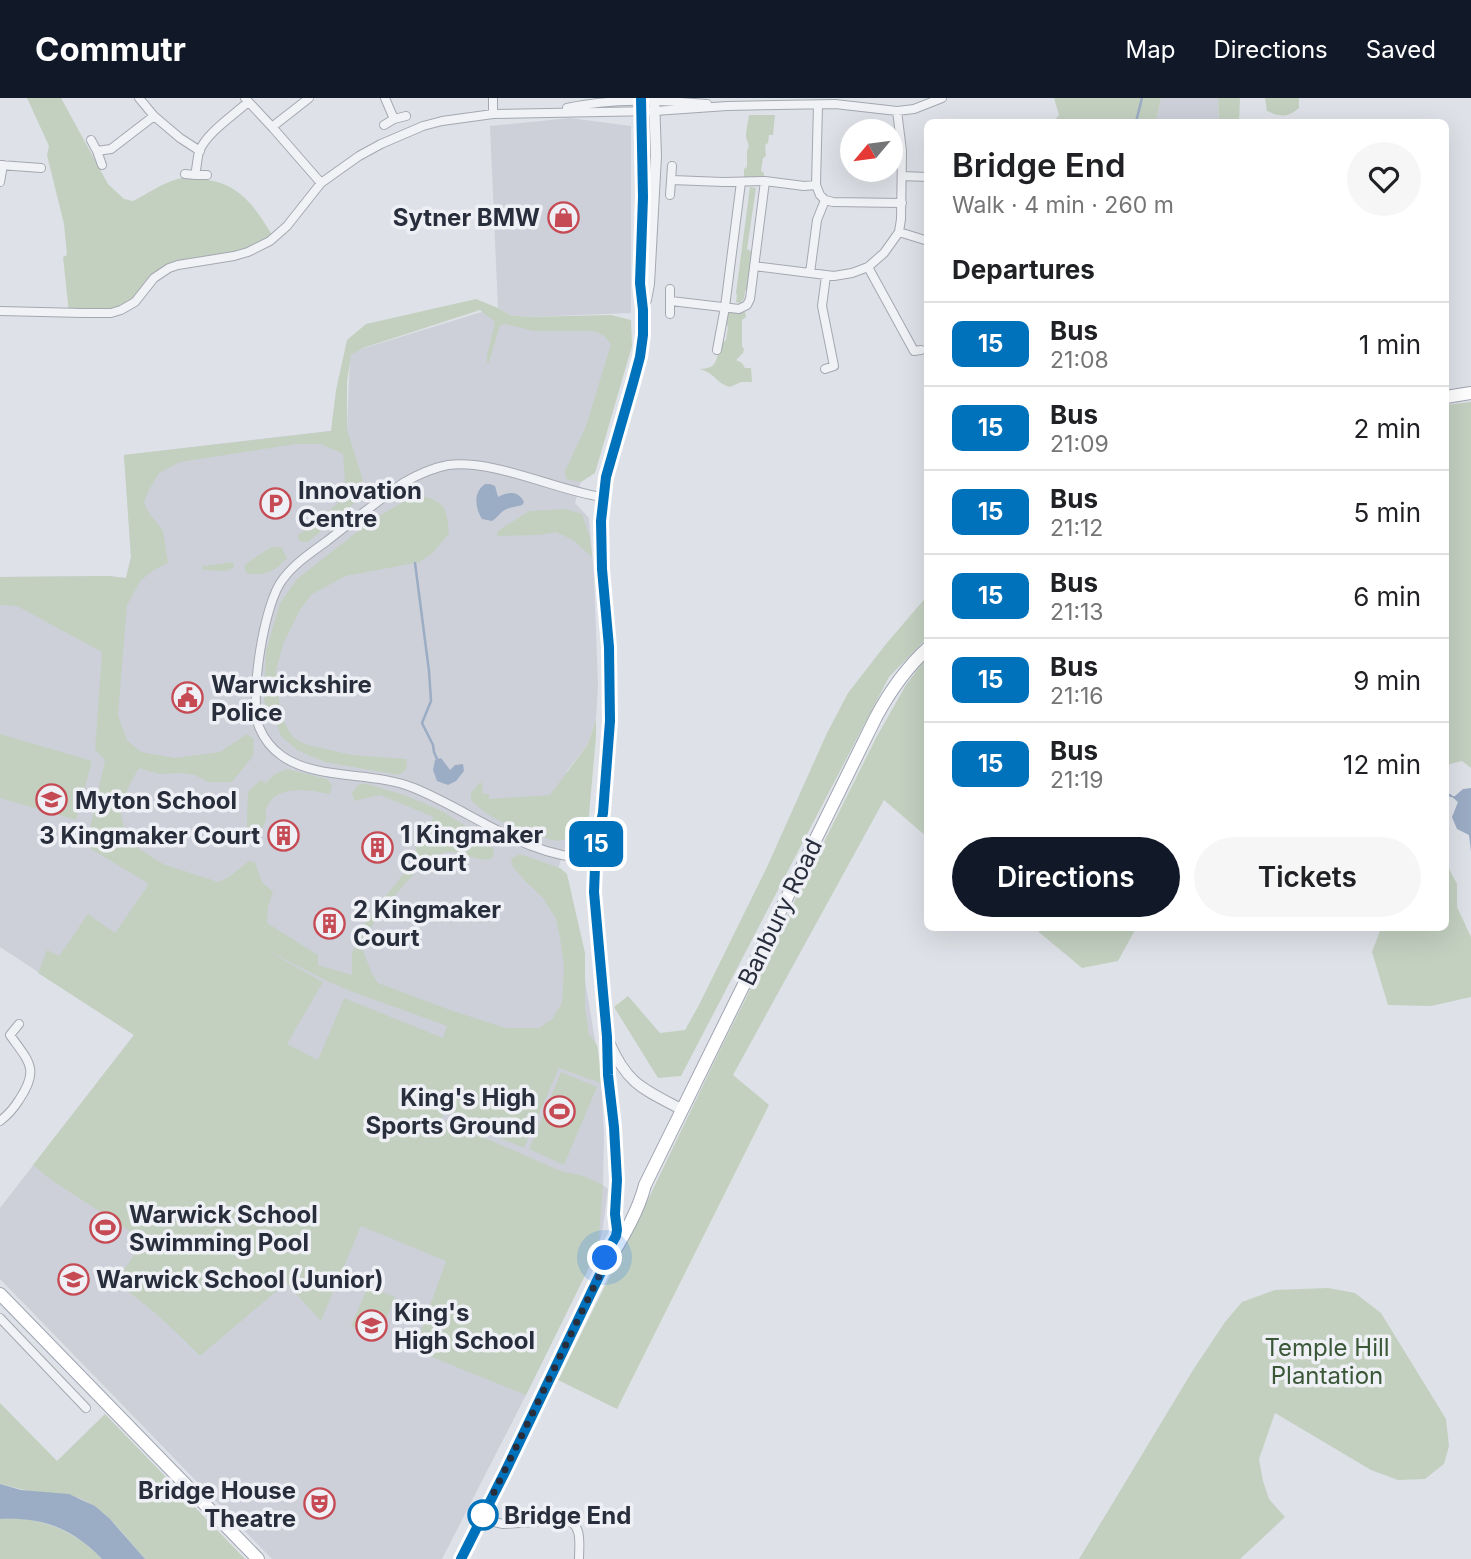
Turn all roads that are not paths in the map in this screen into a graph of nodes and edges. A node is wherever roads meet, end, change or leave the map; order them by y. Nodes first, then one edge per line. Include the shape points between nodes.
1 (139, 98) edge
2 (309, 98) edge
3 (385, 98) edge
4 (493, 98) edge
5 (942, 98) edge
6 (246, 100) edge
7 (641, 103) edge
8 (655, 103) edge
9 (818, 105) junction
10 (897, 111) junction
11 (493, 114) junction
12 (154, 116) junction
13 (406, 116) dead end
14 (394, 119) junction
15 (898, 119) edge
16 (384, 125) dead end
17 (272, 127) junction
18 (90, 140) dead end
19 (97, 151) junction
20 (200, 151) junction
21 (1, 165) edge
22 (102, 165) dead end
23 (672, 166) dead end
24 (41, 168) dead end
25 (185, 174) dead end
26 (195, 175) junction
27 (207, 175) dead end
28 (903, 176) edge
29 (924, 177) edge
30 (672, 180) junction
31 (765, 181) junction
32 (0, 182) edge
33 (741, 182) junction
34 (902, 182) edge
35 (321, 183) junction
36 (816, 185) junction
37 (670, 195) dead end
38 (825, 200) junction
39 (902, 203) junction
40 (899, 232) junction
41 (924, 240) edge
42 (754, 266) junction
43 (868, 267) junction
44 (810, 273) junction
45 (826, 276) junction
46 (670, 289) dead end
47 (670, 301) junction
48 (725, 307) junction
49 (0, 310) edge
50 (643, 310) junction
51 (670, 314) dead end
52 (717, 350) dead end
53 (913, 352) dead end
54 (834, 366) dead end
55 (1471, 393) edge
56 (1449, 397) edge
57 (602, 497) junction
58 (924, 652) edge
59 (595, 859) junction
60 (19, 1024) dead end
61 (607, 1037) junction
62 (630, 1078) junction
63 (611, 1097) junction
64 (681, 1109) junction
65 (0, 1121) edge
66 (645, 1185) junction
67 (616, 1236) junction
68 (604, 1266) junction
69 (0, 1294) edge
70 (0, 1318) edge
71 (87, 1382) junction
72 (73, 1394) junction
73 (88, 1409) dead end
74 (481, 1519) junction
75 (258, 1559) edge
76 (461, 1559) edge
77 (579, 1559) edge

1 - 12 street
2 - 17 street
3 - 14 street
4 - 11 street
5 - 10 street
6 - 17 street
6 - 20 street
7 - 8 street
7 - 11 street
7 - 50 street
8 - 9 street
8 - 50 street via 649,284
9 - 10 street
9 - 36 street
10 - 15 street
11 - 35 street via 442,121 406,133 370,150
12 - 19 street via 111,149
12 - 20 street
13 - 14 street
14 - 16 street
17 - 35 street
18 - 19 street
19 - 22 street
20 - 26 street
21 - 24 street
21 - 32 street
23 - 30 street
25 - 26 street
26 - 27 street
28 - 29 street
30 - 33 street
30 - 37 street
31 - 33 street
31 - 36 street
31 - 42 street
33 - 48 street
34 - 39 street
35 - 49 street via 270,241 234,256 169,268 121,310
36 - 38 street
38 - 39 street
38 - 44 street via 817,220
39 - 40 street
40 - 41 street
40 - 43 street
42 - 44 street
42 - 48 street via 747,305
43 - 45 street
43 - 53 street
44 - 45 street
45 - 54 street via 822,306
46 - 47 street
47 - 48 street
47 - 51 street
48 - 52 street
50 - 57 street via 640,357
55 - 56 main road
57 - 59 street via 609,783
57 - 59 street via 478,466 449,465 416,476 302,560 280,582 267,615 255,705 267,742 297,764 398,782 511,838 557,855
58 - 64 main road, Banbury Road via 882,706
59 - 61 street
60 - 65 street via 10,1035 32,1072 12,1110
61 - 62 street
61 - 63 street
62 - 63 street
62 - 64 street
63 - 67 street
64 - 66 main road, Banbury Road
66 - 67 main road, Banbury Road via 633,1199
66 - 68 main road, Banbury Road
67 - 68 main road, Banbury Road
68 - 74 main road, Banbury Road
69 - 71 main road
70 - 72 street
71 - 72 street
71 - 75 main road
72 - 73 street
74 - 76 main road, Banbury Road
74 - 77 street via 503,1524 572,1521 578,1531

